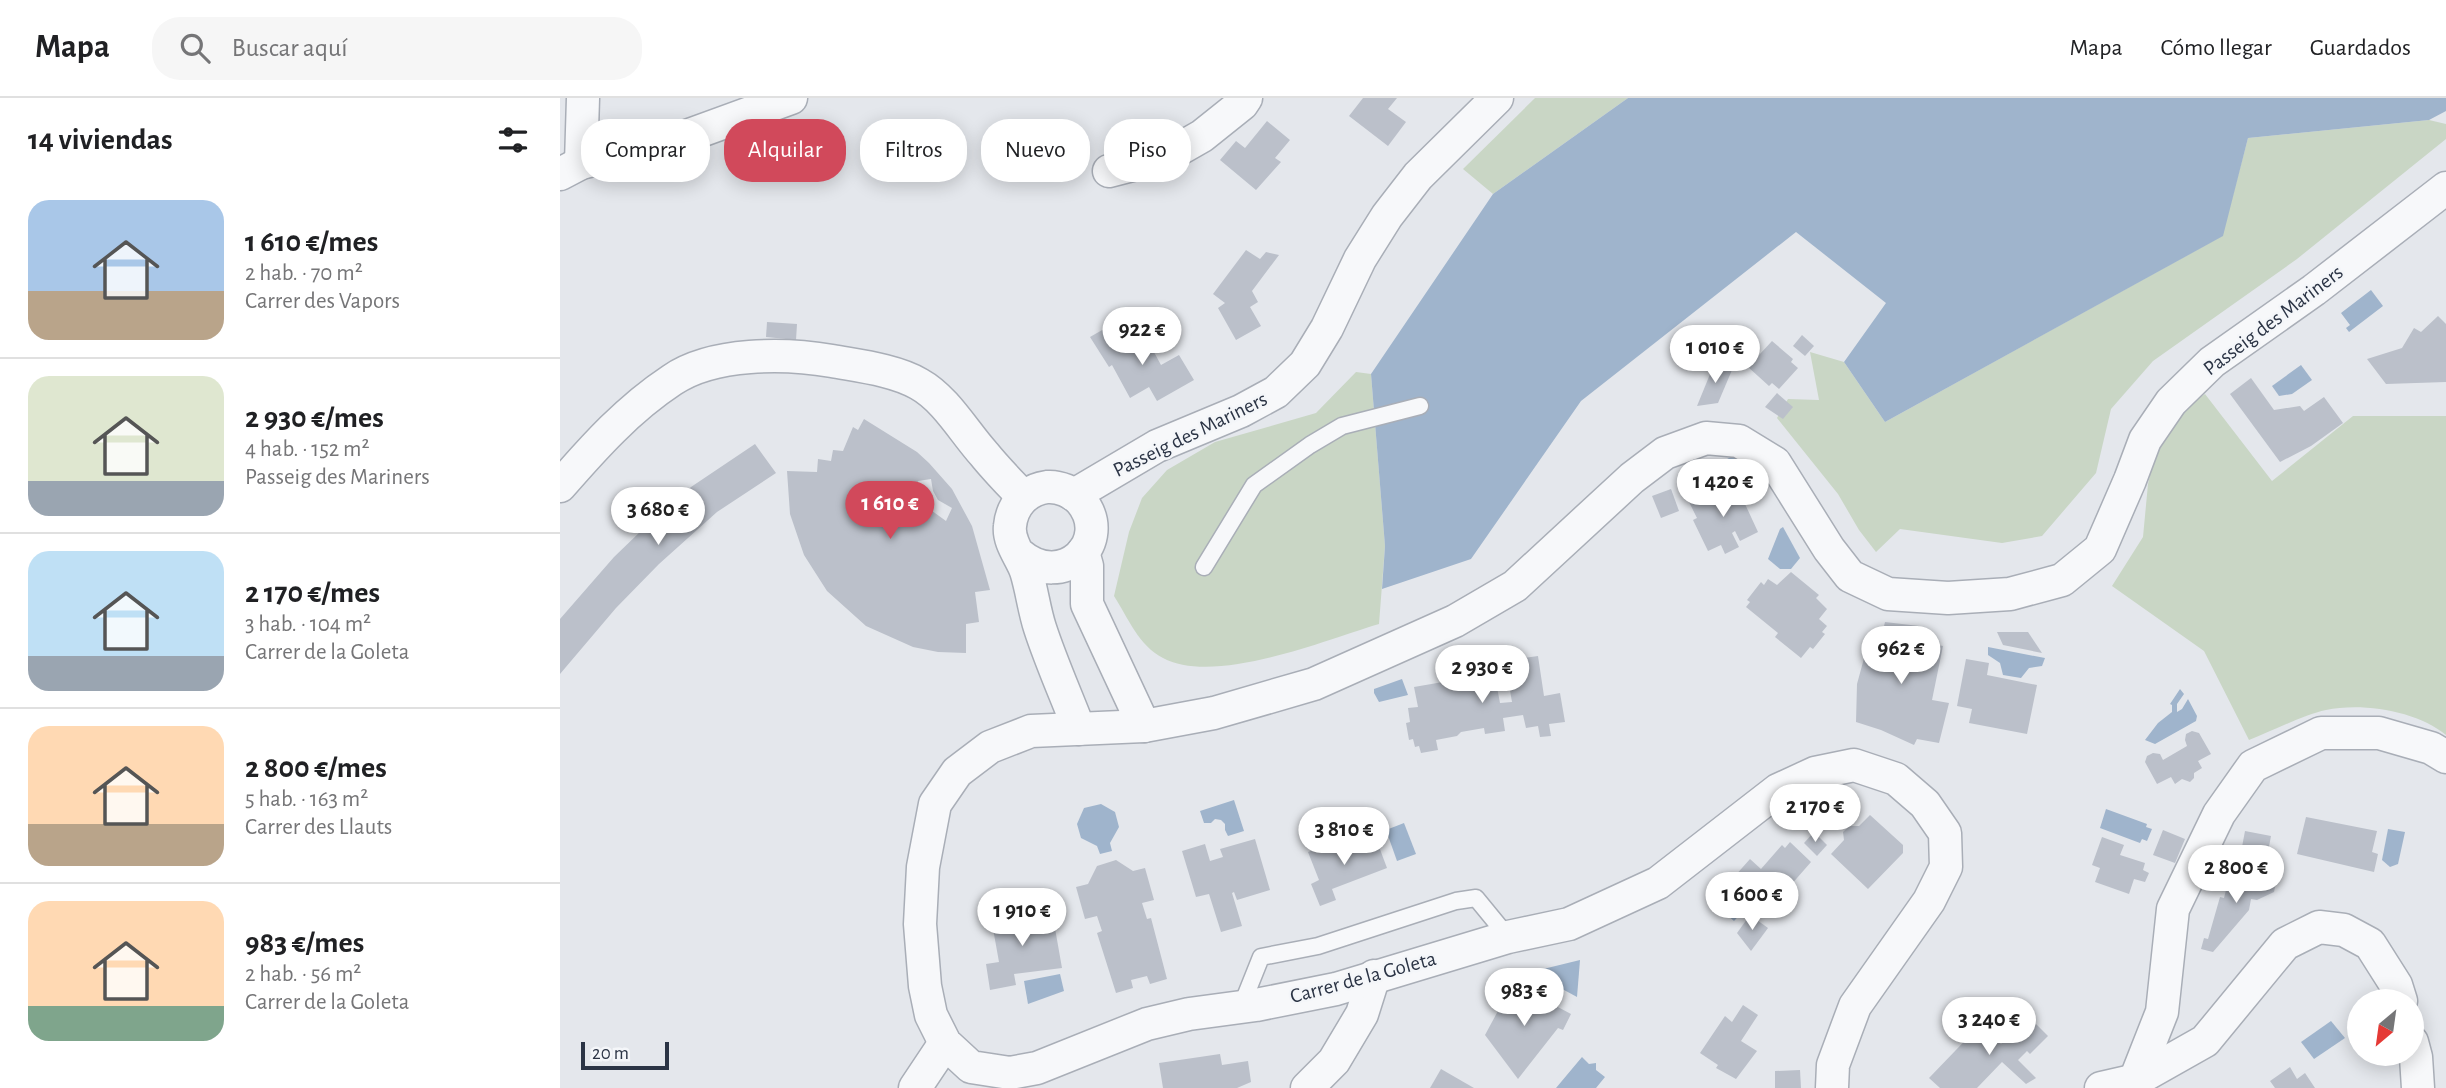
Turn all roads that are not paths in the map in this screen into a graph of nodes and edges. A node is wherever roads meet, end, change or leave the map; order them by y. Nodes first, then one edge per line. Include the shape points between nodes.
1 (583, 98) edge
2 (594, 98) edge
3 (791, 98) edge
4 (1246, 98) edge
5 (1497, 98) edge
6 (1191, 142) edge
7 (574, 157) edge
8 (2446, 188) edge
9 (1420, 406) dead end
10 (560, 485) edge
11 (1074, 495) junction
12 (1023, 497) junction
13 (1083, 552) junction
14 (1019, 554) junction
15 (1204, 567) dead end
16 (1143, 726) junction
17 (1079, 729) junction
18 (2446, 757) edge
19 (1508, 937) junction
20 (1374, 976) junction
21 (2397, 989) edge
22 (1241, 1007) junction
23 (945, 1042) junction
24 (2417, 1066) edge
25 (2134, 1084) edge
26 (915, 1088) edge
27 (1307, 1088) edge
28 (1832, 1088) edge
29 (2101, 1088) edge
30 (2418, 1088) edge

1 - 7 street
2 - 7 street
3 - 7 street via 673,141
4 - 6 street
5 - 11 street, Passeig des Mariners via 1418,176 1387,216 1305,364 1276,392 1157,446
8 - 16 street, Passeig des Mariners via 2212,362 2171,402 2144,440 2100,549 2062,580 2010,594 1948,598 1888,594 1850,576 1775,463 1739,441 1706,438 1665,453 1515,586 1455,621 1314,684 1214,713
9 - 15 lane via 1342,426 1254,485
10 - 12 street via 607,432 673,379 715,362 757,356 862,366 920,384
11 - 12 street via 1050,487
11 - 13 street via 1088,511 1091,523
12 - 14 street via 1013,510 1009,529
13 - 14 street via 1055,568 1030,564
13 - 16 street via 1087,604
14 - 17 street via 1040,628
16 - 17 street, Passeig des Mariners
17 - 23 street, Passeig des Mariners via 1031,731 990,747 957,772 935,804 923,867 920,924 931,1015
18 - 25 street via 2379,733 2321,733 2253,766 2219,814 2173,909 2162,1012
19 - 20 street, Carrer de la Goleta
19 - 22 lane via 1476,898 1456,901 1318,946 1261,957
19 - 28 street, Carrer de la Goleta via 1569,924 1658,883 1778,790 1815,773 1853,765 1896,779 1924,804 1945,833 1946,867 1929,901 1855,1006 1833,1065
20 - 22 street, Carrer de la Goleta via 1336,989
20 - 27 street via 1362,1014 1334,1061
21 - 25 street via 2370,944 2344,930 2319,927 2285,944 2205,1041
22 - 23 street, Carrer de la Goleta via 1147,1024 1037,1068 1010,1073 971,1067
23 - 26 street
24 - 30 street
25 - 29 street

